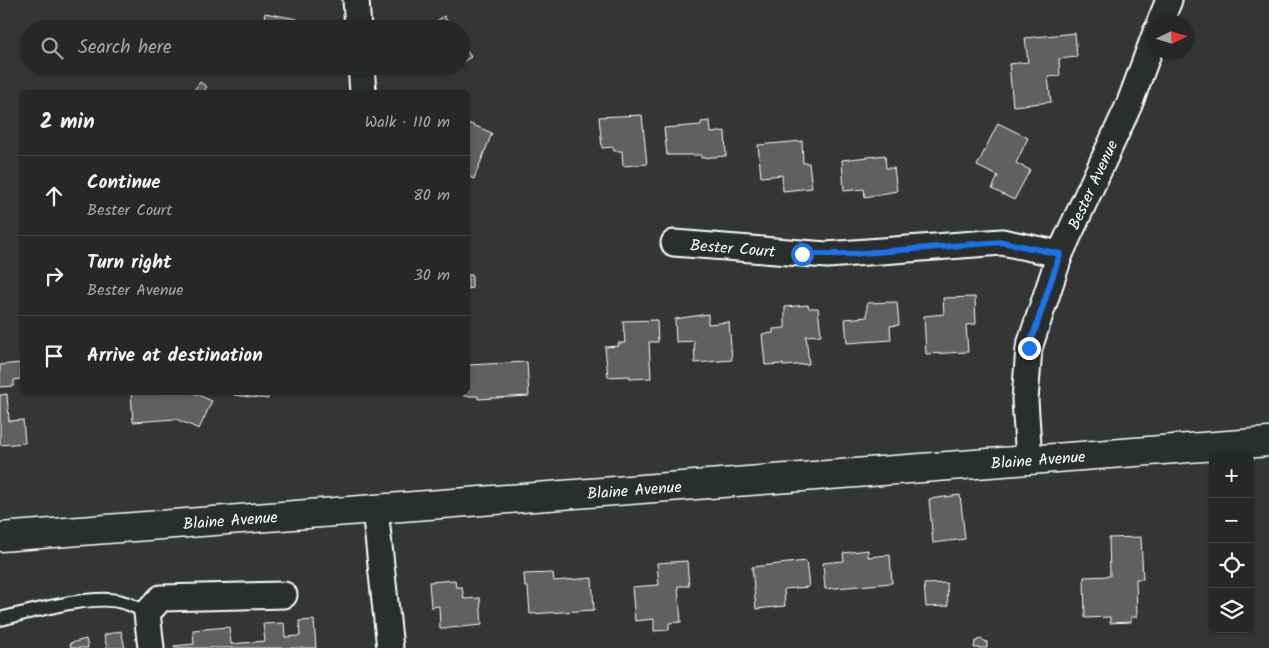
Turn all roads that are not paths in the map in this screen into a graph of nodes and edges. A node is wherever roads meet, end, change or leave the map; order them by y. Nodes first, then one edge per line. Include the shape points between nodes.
1 (356, 0) edge
2 (1169, 0) edge
3 (1163, 15) edge
4 (357, 20) edge
5 (1149, 51) edge
6 (362, 75) edge
7 (363, 90) edge
8 (674, 243) dead end
9 (1060, 254) junction
10 (1269, 442) edge
11 (1029, 460) junction
12 (375, 509) junction
13 (0, 537) edge
14 (284, 595) dead end
15 (147, 613) junction
16 (0, 619) edge
17 (151, 648) edge
18 (390, 648) edge

1 - 4 street
2 - 3 street
5 - 9 street, Bester Avenue via 1129,105
6 - 7 street
8 - 9 street, Bester Court via 827,255 1002,242
9 - 11 street, Bester Avenue via 1029,348 1025,400
10 - 11 street, Blaine Avenue
11 - 12 street, Blaine Avenue
12 - 13 street, Blaine Avenue
12 - 18 street
14 - 15 street via 161,598
15 - 16 lane via 122,601 104,599
15 - 17 street

